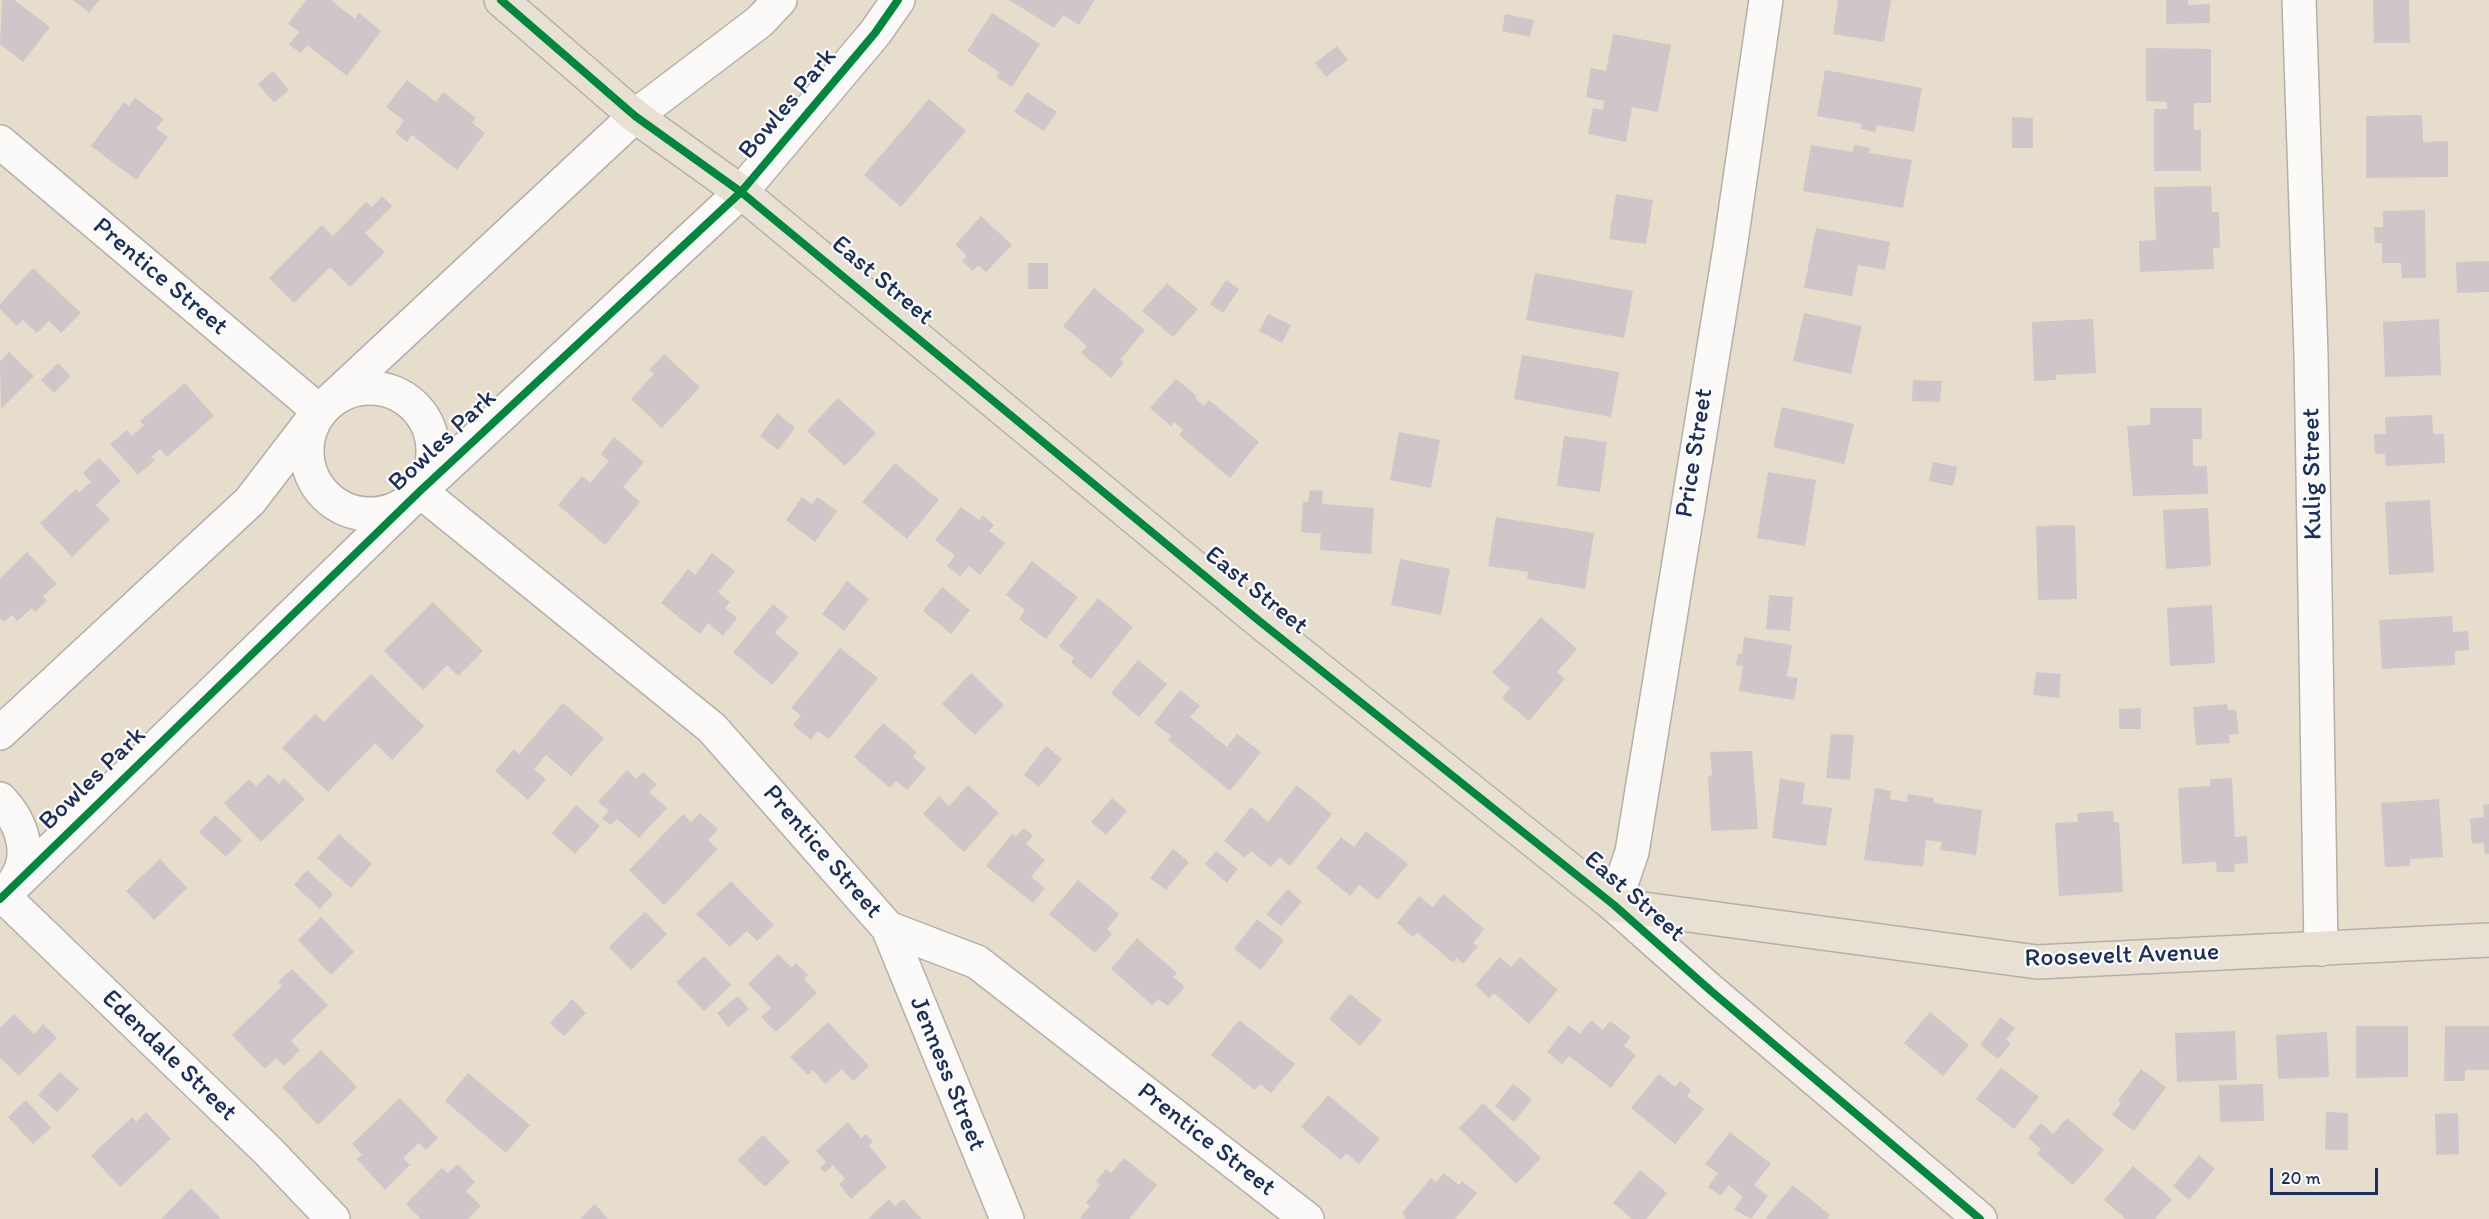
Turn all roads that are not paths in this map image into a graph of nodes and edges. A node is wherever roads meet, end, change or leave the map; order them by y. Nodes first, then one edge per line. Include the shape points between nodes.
1 (501, 0) edge
2 (780, 0) edge
3 (898, 0) edge
4 (1766, 0) edge
5 (2299, 0) edge
6 (635, 116) junction
7 (0, 142) edge
8 (741, 192) junction
9 (319, 411) junction
10 (420, 491) junction
11 (0, 733) edge
12 (0, 799) edge
13 (1, 898) edge
14 (1614, 905) junction
15 (888, 928) junction
16 (2489, 940) edge
17 (2321, 949) junction
18 (333, 1219) edge
19 (1007, 1219) edge
20 (1307, 1219) edge
21 (1980, 1219) edge

1 - 6 main road, East Street
2 - 6 street via 759,22
3 - 8 street, Bowles Park via 875,33
4 - 14 street, Price Street via 1632,852
5 - 17 street, Kulig Street via 2311,354
6 - 8 main road, East Street
6 - 9 street
7 - 9 street, Prentice Street
8 - 10 street, Bowles Park
8 - 14 main road, East Street via 1258,620
9 - 10 street via 306,442 310,475 330,501 360,514 393,511
9 - 10 street via 338,395 362,387 387,389 409,401 426,420 433,443 432,469
9 - 11 street via 250,501
10 - 13 street, Bowles Park
10 - 15 street, Prentice Street via 712,728
12 - 13 street via 14,814 23,834 24,857 17,879
13 - 18 street, Edendale Street via 268,1151
14 - 17 main road, Roosevelt Avenue via 2037,962
14 - 21 main road, East Street
15 - 19 street, Jenness Street
15 - 20 street, Prentice Street via 976,962
16 - 17 main road, Roosevelt Avenue

